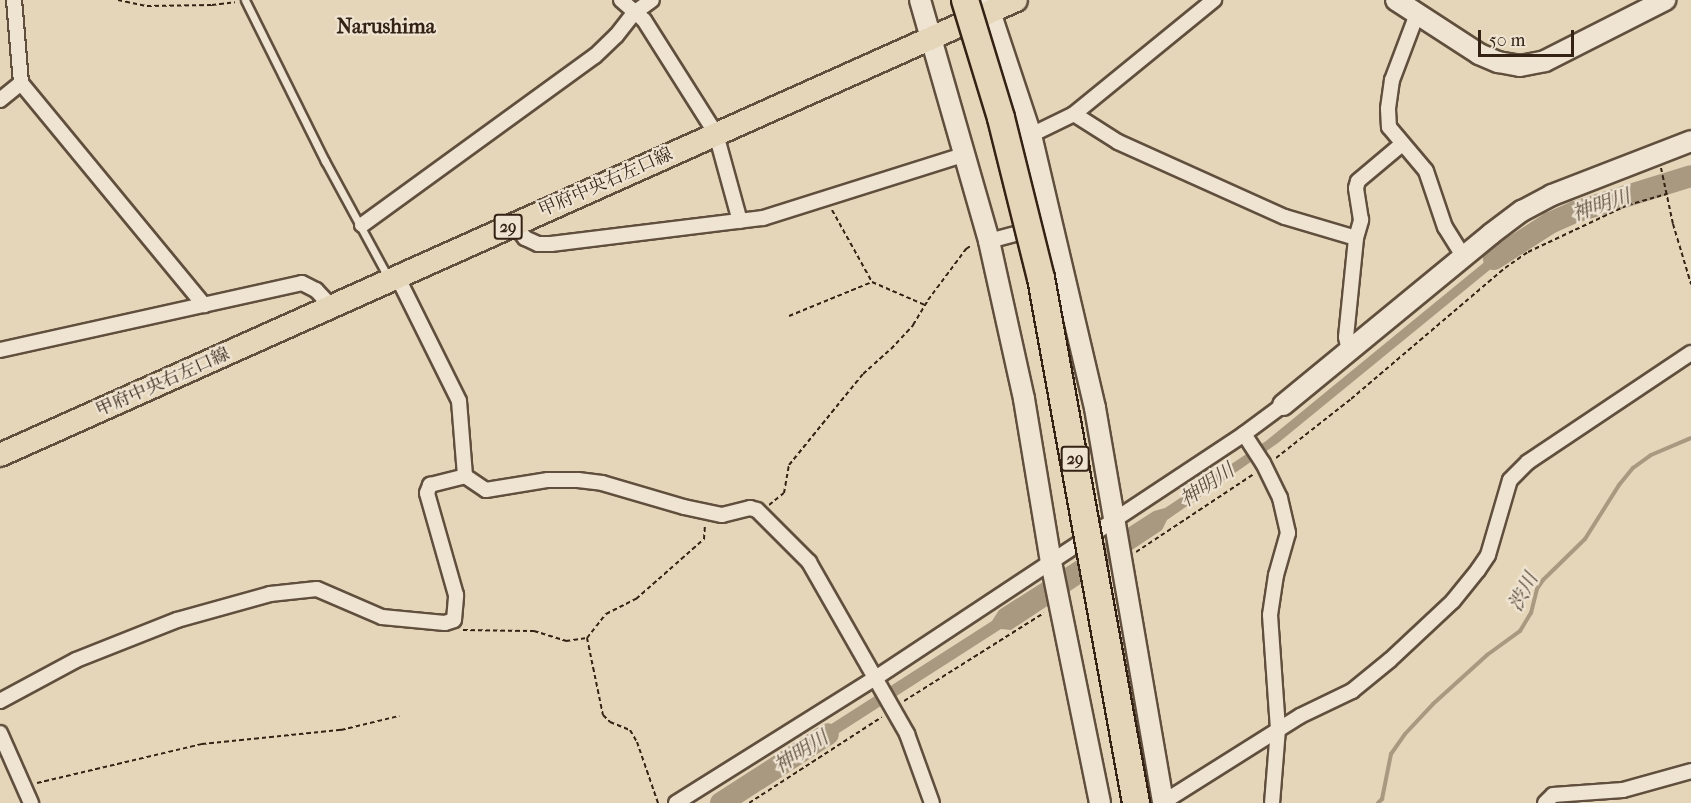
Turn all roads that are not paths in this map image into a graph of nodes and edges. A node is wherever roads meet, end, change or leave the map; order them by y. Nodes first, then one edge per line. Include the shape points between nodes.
1 (14, 0) edge
2 (244, 0) edge
3 (621, 0) edge
4 (652, 0) edge
5 (920, 0) edge
6 (951, 0) edge
7 (965, 0) edge
8 (1016, 0) edge
9 (1214, 0) edge
10 (1396, 0) edge
11 (1665, 0) edge
12 (988, 6) edge
13 (634, 13) junction
14 (1417, 14) junction
15 (931, 40) junction
16 (21, 83) junction
17 (0, 100) edge
18 (1074, 114) junction
19 (1001, 118) junction
20 (716, 134) junction
21 (1031, 135) junction
22 (1691, 141) edge
23 (1402, 144) junction
24 (966, 154) junction
25 (740, 221) junction
26 (514, 224) junction
27 (1053, 224) junction
28 (362, 225) junction
29 (1356, 238) junction
30 (989, 241) junction
31 (1464, 257) junction
32 (395, 279) junction
33 (204, 305) junction
34 (332, 307) junction
35 (0, 350) edge
36 (1348, 351) junction
37 (1691, 353) edge
38 (1283, 405) joint
39 (1246, 438) junction
40 (0, 455) edge
41 (465, 476) junction
42 (1116, 524) junction
43 (1052, 568) junction
44 (876, 681) junction
45 (0, 701) edge
46 (1278, 729) junction
47 (0, 733) edge
48 (1691, 771) edge
49 (31, 803) edge
50 (675, 803) edge
51 (932, 803) edge
52 (1100, 803) edge
53 (1136, 803) edge
54 (1163, 803) edge
55 (1272, 803) edge
56 (1545, 803) edge

1 - 16 street
2 - 28 lane via 325,161
3 - 13 street
4 - 13 street
5 - 15 street
6 - 19 highway, 29, bridge
7 - 19 highway, 29, bridge
8 - 12 main road, 甲府中央右左口線 / 29
9 - 18 street
10 - 14 street
11 - 14 street via 1545,61 1520,66 1479,54
12 - 15 main road, 甲府中央右左口線 / 29
12 - 21 street
13 - 20 street via 644,20
13 - 28 street via 595,56
14 - 23 street via 1392,80 1388,109 1389,127
15 - 20 main road, 甲府中央右左口線 / 29
15 - 24 street
16 - 17 street
16 - 33 street
18 - 21 street
18 - 29 street via 1118,142 1285,217
19 - 53 highway, 29, bridge via 1057,357
20 - 25 street
20 - 26 main road, 甲府中央右左口線 / 29
21 - 27 street
22 - 31 street via 1552,195 1522,211
23 - 29 street via 1358,181 1361,220
23 - 31 street via 1426,171 1445,227
24 - 25 street via 763,218
24 - 30 street
25 - 26 street via 551,244 525,238
26 - 32 main road, 甲府中央右左口線 / 29
27 - 30 street
27 - 42 street via 1095,408
28 - 32 lane
29 - 36 street
30 - 43 street via 1024,399
31 - 36 street
32 - 34 main road, 甲府中央右左口線 / 29
32 - 41 street via 459,400
33 - 34 street via 302,284 316,290
33 - 35 street
34 - 40 main road, 甲府中央右左口線 / 29
36 - 38 street
37 - 46 street via 1528,462 1510,480 1488,555 1453,601 1352,691
38 - 39 street
39 - 42 street
39 - 46 street via 1280,498 1288,533 1270,615
41 - 44 street via 486,490 548,480 602,483 722,515 750,508 760,513 809,562
41 - 45 street via 430,485 427,493 456,595 454,620 445,623 382,617 317,589 270,594 203,611 76,660
42 - 43 street
42 - 54 street
43 - 44 street
43 - 52 street
44 - 50 street
44 - 51 street via 907,734
46 - 54 street
46 - 55 street
47 - 49 street
48 - 56 street via 1623,790 1553,795

